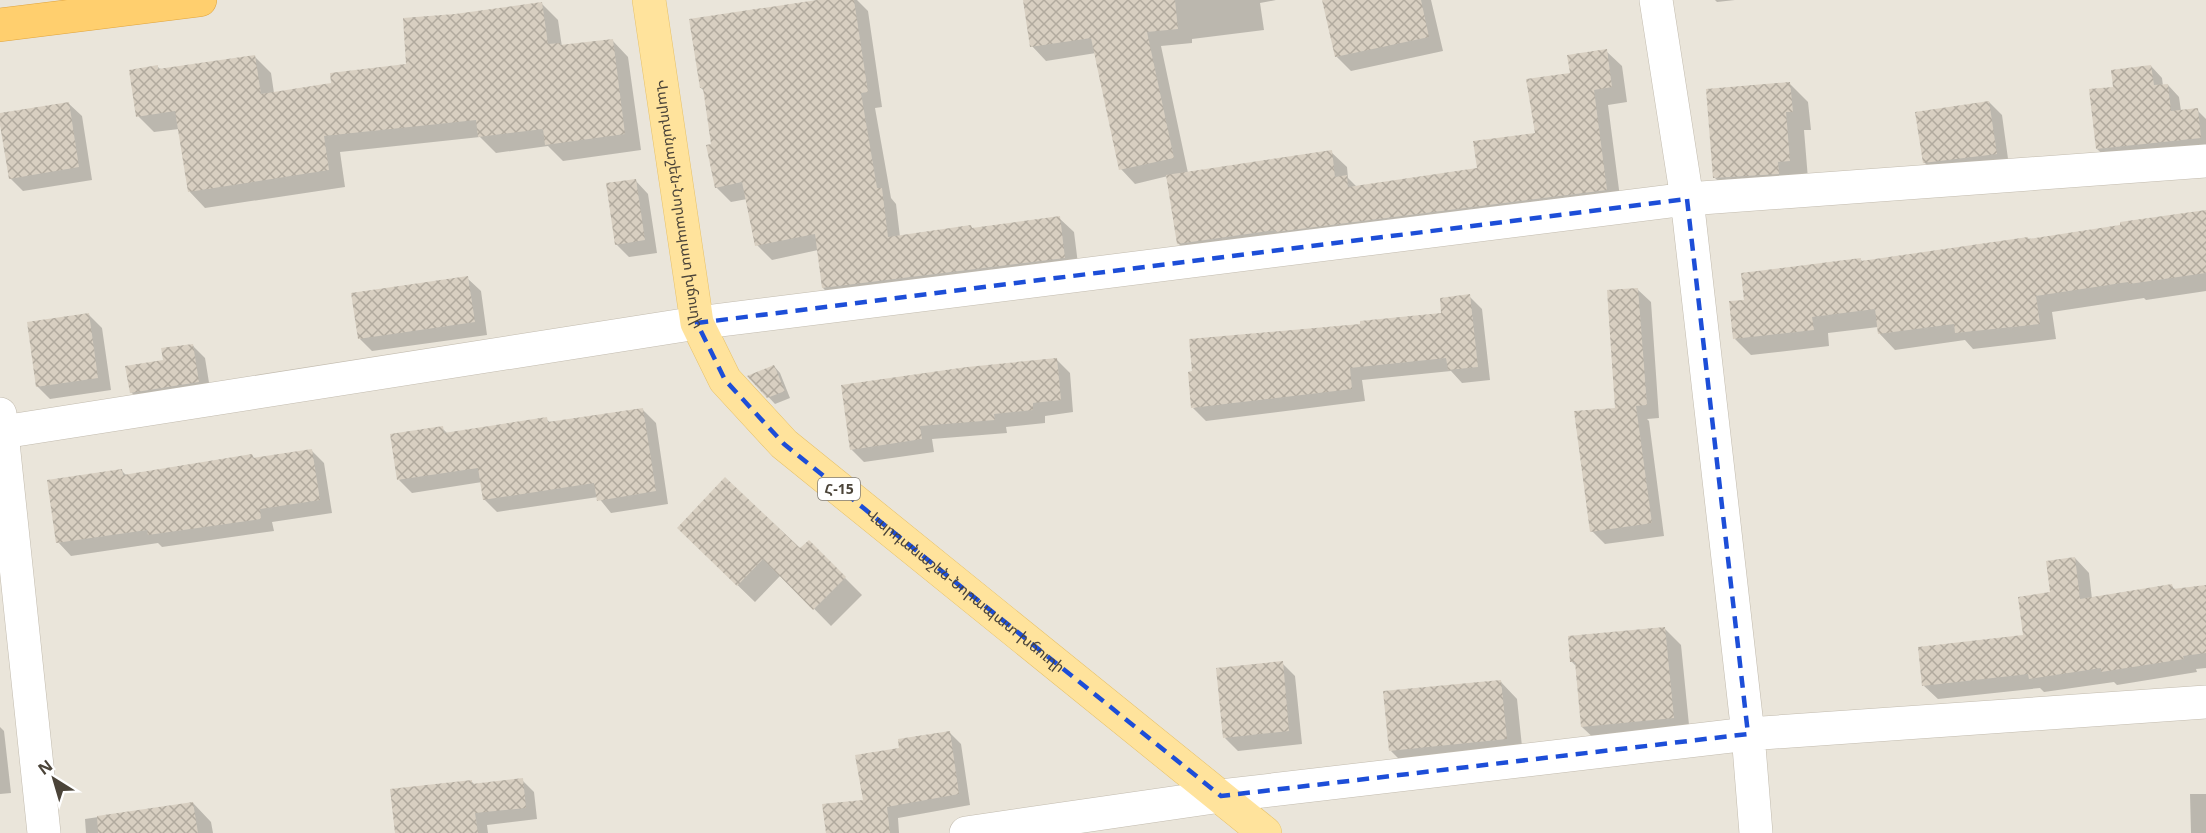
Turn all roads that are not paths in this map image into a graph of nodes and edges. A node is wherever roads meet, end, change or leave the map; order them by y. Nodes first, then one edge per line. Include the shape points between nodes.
1 (200, 0) edge
2 (649, 0) edge
3 (1656, 0) edge
4 (0, 25) edge
5 (2206, 161) edge
6 (1687, 199) junction
7 (697, 323) junction
8 (1, 423) edge
9 (2206, 702) edge
10 (1748, 734) junction
11 (1221, 796) junction
12 (44, 833) edge
13 (966, 833) edge
14 (1265, 833) edge
15 (1756, 833) edge

1 - 4 highway
2 - 7 main road, Վարդանաշեն-Նորապատ խճուղի / Հ-15
3 - 6 street
5 - 6 street
6 - 7 street
6 - 10 street
7 - 8 street
7 - 11 main road, Վարդանաշեն-Նորապատ խճուղի / Հ-15 via 725,380 784,444
8 - 12 street
9 - 10 street
10 - 11 street
10 - 15 street
11 - 13 street
11 - 14 main road, Վարդանաշեն-Նորապատ խճուղի / Հ-15

